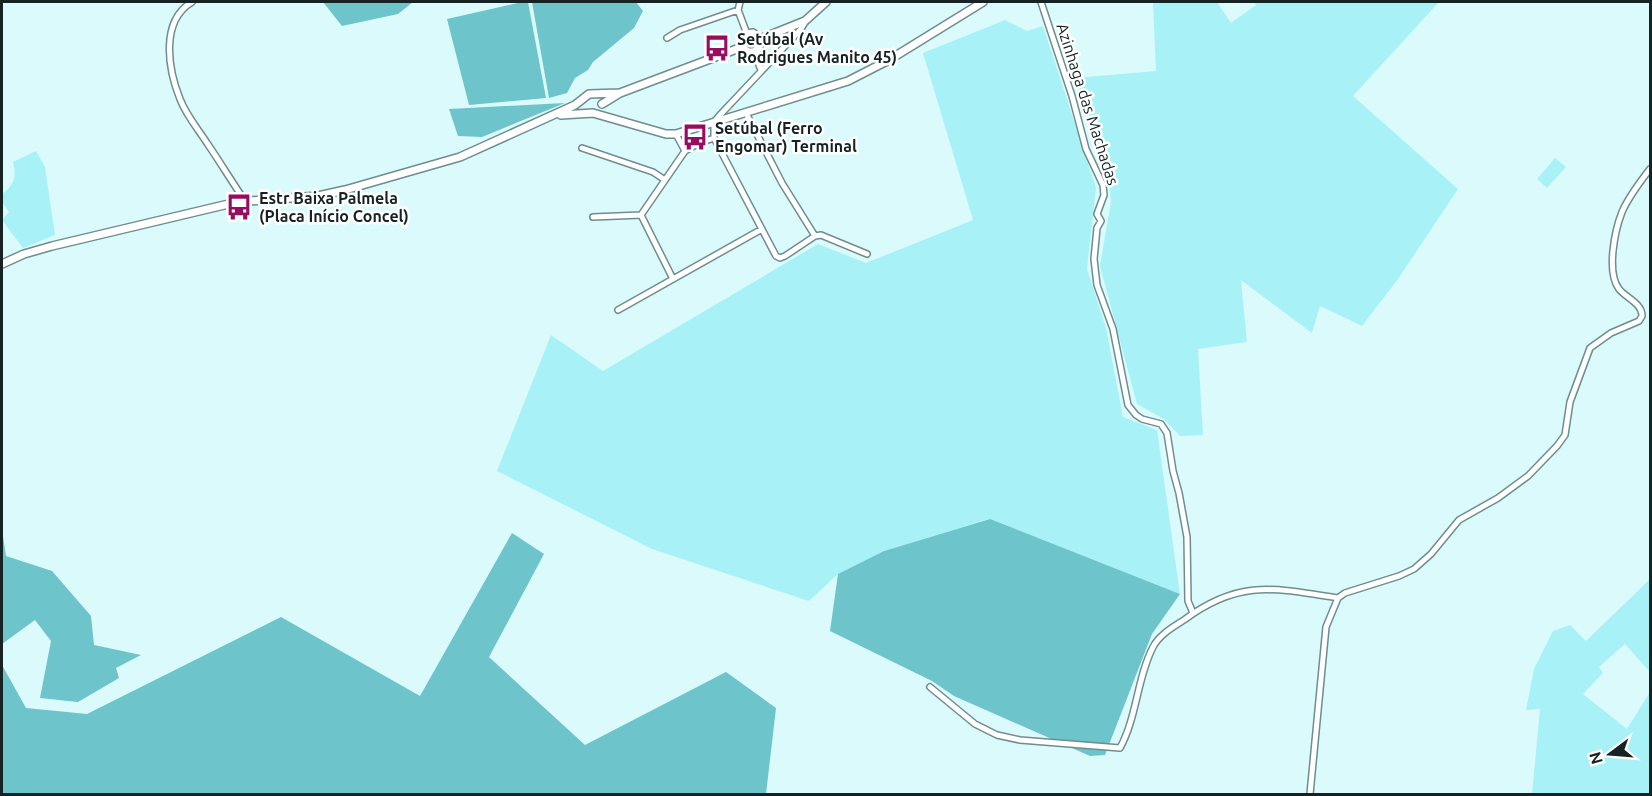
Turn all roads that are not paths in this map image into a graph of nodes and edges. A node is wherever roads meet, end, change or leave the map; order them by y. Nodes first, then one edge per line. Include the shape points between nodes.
1 (192, 2) edge
2 (739, 2) edge
3 (825, 2) edge
4 (983, 2) edge
5 (1041, 2) edge
6 (738, 10) junction
7 (805, 21) junction
8 (747, 34) junction
9 (668, 38) dead end
10 (760, 39) junction
11 (742, 47) junction
12 (754, 52) junction
13 (761, 70) junction
14 (620, 93) junction
15 (595, 94) junction
16 (585, 97) junction
17 (602, 105) junction
18 (591, 113) junction
19 (746, 113) junction
20 (552, 116) junction
21 (616, 120) junction
22 (714, 122) junction
23 (676, 134) junction
24 (714, 138) junction
25 (582, 148) dead end
26 (685, 151) junction
27 (1650, 169) edge
28 (665, 180) junction
29 (245, 201) junction
30 (641, 215) junction
31 (593, 217) dead end
32 (762, 229) junction
33 (815, 236) junction
34 (867, 254) dead end
35 (2, 264) edge
36 (673, 279) junction
37 (618, 310) dead end
38 (1338, 598) junction
39 (1193, 613) junction
40 (930, 687) dead end
41 (1310, 795) edge

1 - 29 street via 178,14 171,30 175,83 190,117
2 - 6 street
3 - 7 street
4 - 19 street via 866,73
5 - 39 street, Azinhaga das Machadas via 1086,148 1103,185 1094,259 1126,399 1136,415 1161,424 1169,439 1187,537 1188,601
6 - 8 street
6 - 9 street
7 - 10 street
7 - 13 street
8 - 10 street via 753,33
8 - 11 street via 742,38
10 - 12 street
11 - 12 street
11 - 14 street
12 - 13 street
13 - 22 street
14 - 15 street
14 - 17 street
15 - 16 street
15 - 17 street via 602,99
16 - 18 street via 583,106
16 - 20 street
17 - 18 street via 599,111
17 - 21 street
18 - 20 street
18 - 21 street
19 - 22 street
19 - 33 street
20 - 29 street via 460,157 345,190 318,196
21 - 23 street
22 - 23 street
22 - 24 street
23 - 26 street
24 - 26 street
24 - 32 street
25 - 28 street via 653,172
26 - 28 street
27 - 38 street via 1623,211 1613,260 1617,286 1640,307 1642,316 1590,348 1570,402 1563,438 1522,481 1453,525 1414,569
28 - 30 street
29 - 35 street via 52,246
30 - 31 street
30 - 36 street
32 - 33 street via 780,258
32 - 36 street
33 - 34 street
36 - 37 street
38 - 39 street via 1253,589 1220,597
38 - 41 street via 1326,627
39 - 40 street via 1161,636 1152,648 1120,748 997,735 975,724

